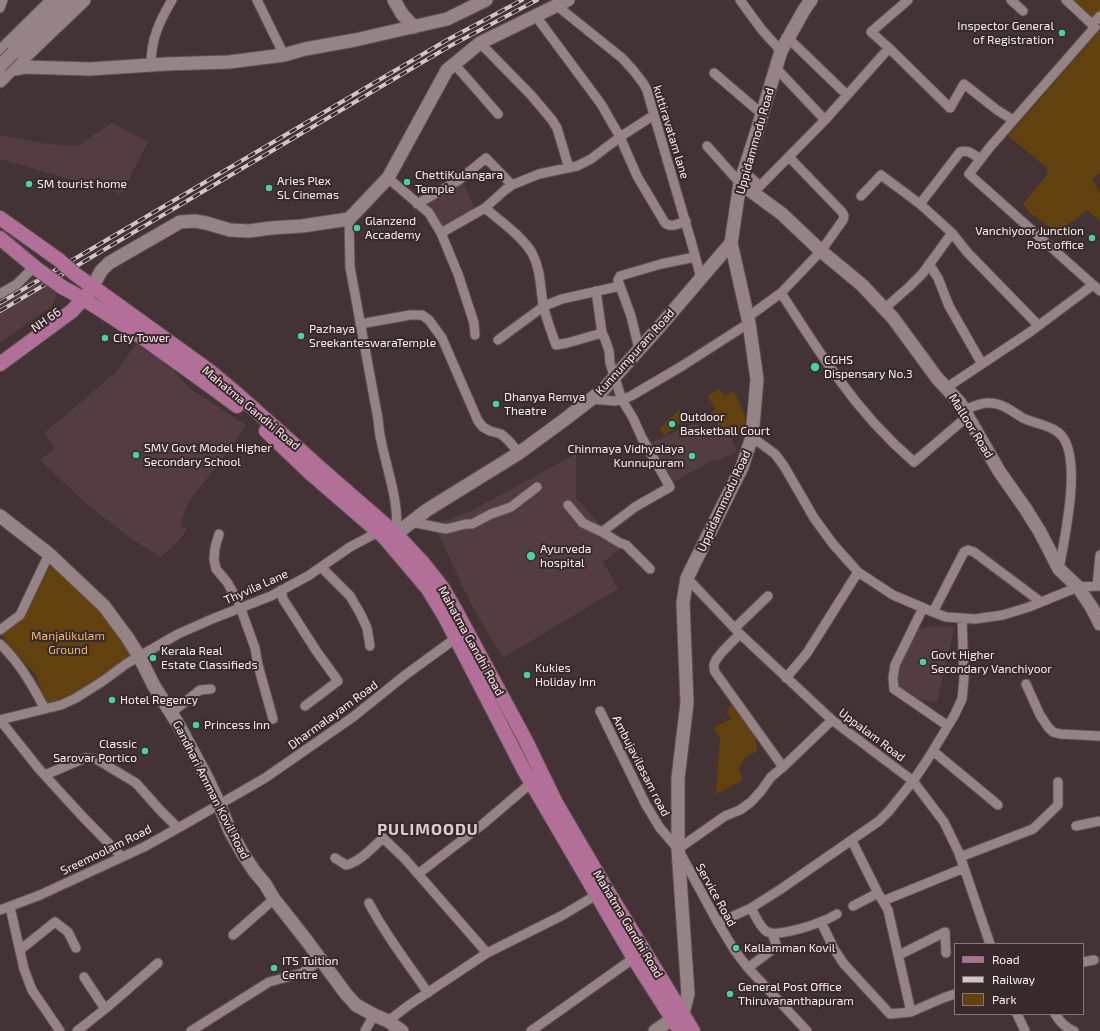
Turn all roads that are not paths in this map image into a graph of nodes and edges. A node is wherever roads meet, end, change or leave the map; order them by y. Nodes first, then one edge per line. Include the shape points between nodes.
1 (3, 0) edge
2 (53, 0) edge
3 (69, 0) edge
4 (84, 0) edge
5 (172, 0) edge
6 (257, 0) edge
7 (394, 0) edge
8 (486, 0) edge
9 (740, 0) edge
10 (812, 0) edge
11 (908, 0) edge
12 (1011, 0) edge
13 (1066, 0) edge
14 (562, 2) edge
15 (0, 8) edge
16 (1023, 10) dead end
17 (535, 16) junction
18 (1100, 16) edge
19 (1092, 25) junction
20 (414, 27) junction
21 (788, 38) junction
22 (480, 43) junction
23 (889, 48) junction
24 (781, 51) junction
25 (284, 55) junction
26 (9, 57) edge
27 (454, 64) junction
28 (151, 65) junction
29 (0, 66) edge
30 (776, 68) junction
31 (714, 73) dead end
32 (0, 81) edge
33 (847, 95) junction
34 (498, 114) dead end
35 (762, 114) junction
36 (654, 115) junction
37 (825, 120) junction
38 (1013, 120) junction
39 (620, 137) junction
40 (707, 146) dead end
41 (789, 157) junction
42 (980, 159) junction
43 (569, 168) junction
44 (388, 178) junction
45 (742, 178) junction
46 (512, 185) junction
47 (861, 196) dead end
48 (418, 204) junction
49 (920, 204) junction
50 (485, 208) junction
51 (0, 218) edge
52 (349, 219) junction
53 (686, 221) junction
54 (441, 233) junction
55 (952, 233) junction
56 (0, 238) edge
57 (730, 243) junction
58 (821, 251) junction
59 (695, 257) junction
60 (929, 264) junction
61 (36, 268) junction
62 (701, 278) junction
63 (90, 285) junction
64 (620, 286) junction
65 (1097, 288) edge
66 (596, 291) junction
67 (0, 294) edge
68 (781, 294) junction
69 (80, 297) junction
70 (544, 306) junction
71 (884, 308) junction
72 (108, 314) junction
73 (60, 320) junction
74 (748, 320) junction
75 (360, 324) junction
76 (1038, 325) junction
77 (602, 334) junction
78 (476, 335) dead end
79 (498, 340) dead end
80 (639, 349) junction
81 (0, 353) edge
82 (0, 364) edge
83 (982, 364) junction
84 (207, 377) junction
85 (615, 378) junction
86 (946, 388) junction
87 (592, 399) junction
88 (622, 400) junction
89 (966, 413) junction
90 (752, 437) junction
91 (518, 453) junction
92 (537, 487) dead end
93 (568, 505) dead end
94 (0, 516) edge
95 (412, 522) junction
96 (378, 532) junction
97 (602, 532) junction
98 (219, 534) dead end
99 (393, 539) junction
100 (49, 554) junction
101 (1100, 556) edge
102 (321, 567) junction
103 (650, 569) dead end
104 (1059, 569) junction
105 (858, 572) junction
106 (687, 578) junction
107 (1098, 586) edge
108 (1078, 587) junction
109 (281, 590) junction
110 (768, 596) dead end
111 (1041, 602) junction
112 (240, 608) junction
113 (923, 608) junction
114 (933, 612) junction
115 (962, 618) junction
116 (1100, 624) edge
117 (0, 630) edge
118 (737, 631) junction
119 (456, 638) junction
120 (0, 644) edge
121 (370, 646) dead end
122 (139, 656) junction
123 (786, 678) junction
124 (1026, 684) dead end
125 (212, 689) dead end
126 (305, 706) dead end
127 (45, 709) junction
128 (600, 711) dead end
129 (171, 713) junction
130 (273, 718) dead end
131 (0, 720) edge
132 (832, 720) junction
133 (948, 726) junction
134 (1100, 736) edge
135 (933, 751) junction
136 (783, 767) junction
137 (45, 775) junction
138 (913, 781) junction
139 (1058, 782) dead end
140 (531, 783) junction
141 (220, 804) junction
142 (998, 805) dead end
143 (1100, 821) edge
144 (1076, 826) dead end
145 (178, 828) junction
146 (852, 841) junction
147 (678, 849) junction
148 (122, 857) junction
149 (960, 857) junction
150 (335, 858) dead end
151 (964, 868) junction
152 (418, 874) junction
153 (596, 894) junction
154 (881, 897) junction
155 (274, 899) junction
156 (369, 903) dead end
157 (853, 906) dead end
158 (10, 907) junction
159 (751, 908) junction
160 (0, 910) edge
161 (837, 914) dead end
162 (821, 922) junction
163 (718, 923) junction
164 (772, 933) junction
165 (233, 935) dead end
166 (990, 943) edge
167 (76, 948) dead end
168 (20, 950) junction
169 (487, 953) junction
170 (946, 953) dead end
171 (899, 955) junction
172 (634, 958) junction
173 (321, 960) junction
174 (1094, 960) dead end
175 (1084, 962) edge
176 (158, 963) dead end
177 (748, 968) junction
178 (84, 977) dead end
179 (428, 993) junction
180 (954, 994) edge
181 (105, 1009) junction
182 (911, 1012) junction
183 (374, 1015) junction
184 (1017, 1015) edge
185 (1056, 1015) edge
186 (677, 1016) junction
187 (388, 1021) junction
188 (60, 1031) edge
189 (77, 1031) edge
190 (191, 1031) edge
191 (365, 1031) edge
192 (402, 1031) edge
193 (531, 1031) edge
194 (655, 1031) edge
195 (680, 1031) edge
196 (694, 1031) edge
197 (807, 1031) edge
198 (1025, 1031) edge
199 (1074, 1031) edge

1 - 15 street
2 - 26 street
3 - 26 street
4 - 26 street
5 - 28 street via 154,37
6 - 25 street
7 - 20 street
8 - 20 street via 447,19
9 - 24 street
10 - 21 street, Uppidammodu Road
11 - 23 street via 871,32
12 - 16 street
13 - 19 street
14 - 17 street
14 - 36 street, kuttiravatam lane via 633,70 647,90
17 - 22 street
17 - 39 street via 601,104
18 - 19 street
19 - 38 street via 1095,27
20 - 25 street
21 - 24 street, Uppidammodu Road
21 - 33 street
22 - 27 street
22 - 43 street via 552,120 557,128
23 - 33 street
23 - 38 street via 950,108 964,84
24 - 30 street, Uppidammodu Road
25 - 28 street via 229,62
26 - 28 street via 16,68 90,69
26 - 29 street, bridge
26 - 32 street
27 - 34 street
27 - 44 street via 446,70
30 - 35 street, Uppidammodu Road
30 - 37 street
31 - 35 street
33 - 37 street
35 - 45 street, Uppidammodu Road
36 - 39 street
36 - 53 street, kuttiravatam lane
37 - 41 street
38 - 42 street
39 - 43 street via 591,159
39 - 53 street via 637,176 664,223 672,226
40 - 45 street
41 - 45 street via 760,186
41 - 58 street via 844,216
42 - 49 street via 970,152 960,152
42 - 65 street via 970,174
43 - 46 street via 539,174
44 - 48 street
44 - 52 street
45 - 57 street, Uppidammodu Road
45 - 58 street, Malloor Road
46 - 48 street via 486,158 458,180
46 - 50 street
47 - 49 street via 881,174
48 - 54 street via 429,213
49 - 55 street
50 - 54 street
50 - 70 street via 531,252 540,274
51 - 63 main road, Mahatma Gandhi Road, bridge
52 - 63 street via 249,231 230,230 195,221 180,222 109,263
52 - 75 street via 350,267
53 - 59 street, kuttiravatam lane
54 - 78 street via 458,274
55 - 60 street
55 - 76 street via 967,252
56 - 61 main road
57 - 62 street, Kunnumpuram Road
57 - 74 street, Uppidammodu Road
58 - 68 street
58 - 71 street, Malloor Road
59 - 62 street, kuttiravatam lane
59 - 64 street via 621,275 618,278
60 - 71 street via 910,286
60 - 83 street
61 - 67 street via 18,284
61 - 69 main road, Mahatma Gandhi Road, bridge
62 - 80 street, Kunnumpuram Road
63 - 69 main road, NH 66
63 - 84 main road, Mahatma Gandhi Road
64 - 66 street
64 - 80 street
65 - 76 street
66 - 70 street
66 - 77 street
68 - 74 street
68 - 89 street via 837,378 892,443 914,462
69 - 72 main road, Mahatma Gandhi Road
69 - 73 main road, NH 66 via 72,311
69 - 81 main road, NH 66
70 - 77 street via 556,345
70 - 79 street
71 - 86 street, Malloor Road
72 - 73 main road via 86,313
72 - 84 main road, Mahatma Gandhi Road
73 - 82 main road, NH 66
74 - 88 street via 682,366
74 - 90 street, Uppidammodu Road via 757,379
75 - 91 street via 410,315 422,315 429,320 442,338 478,421 508,440
75 - 99 street via 380,438 395,500 398,522
76 - 83 street
77 - 85 street via 609,350
80 - 85 street, Kunnumpuram Road
83 - 86 street
84 - 96 main road, Mahatma Gandhi Road
84 - 99 main road, Mahatma Gandhi Road via 236,393 320,468
85 - 87 street, Kunnumpuram Road
85 - 88 street
86 - 89 street, Malloor Road
87 - 88 street
87 - 91 street, Kunnumpuram Road
88 - 97 street via 670,487 635,507
89 - 104 street, Malloor Road via 999,471 1040,532
89 - 104 street via 979,404 998,404 1024,418 1047,426 1066,440 1070,458 1071,494
90 - 105 street via 780,460 814,518
90 - 106 street, Uppidammodu Road via 742,467
91 - 95 street, Kunnumpuram Road
92 - 95 street via 512,507 472,524 446,529
93 - 97 street via 583,523
94 - 100 street, Gandhari Amman Kovil Road
95 - 99 street, Kunnumpuram Road
96 - 99 main road, Mahatma Gandhi Road
96 - 102 street, Thyvila Lane
97 - 103 street via 626,545
98 - 112 street via 214,559 216,569 227,582
99 - 119 main road, Mahatma Gandhi Road via 428,589
99 - 186 main road, Mahatma Gandhi Road via 423,563 442,587 526,741 556,803
100 - 117 street via 20,615
100 - 122 street, Gandhari Amman Kovil Road via 104,606
101 - 107 street
102 - 109 street, Thyvila Lane
102 - 121 street via 350,596 367,628
104 - 108 street, Malloor Road
105 - 113 street via 893,595
105 - 123 street via 807,653
106 - 118 street, Uppalam Road
106 - 147 street, Uppidammodu Road via 683,603 687,703 678,778
107 - 108 street
108 - 111 street
108 - 116 street, Malloor Road
109 - 112 street, Thyvila Lane
109 - 126 street via 283,598 338,681
110 - 118 street
111 - 114 street via 968,550 964,552
111 - 115 street via 1002,615
112 - 122 street, Thyvila Lane via 178,634
112 - 130 street via 255,648
113 - 114 street
113 - 133 street via 895,665 894,689
114 - 115 street via 946,617
115 - 133 street via 962,700
118 - 123 street, Uppalam Road
118 - 136 street via 716,661 715,672
119 - 140 main road, Mahatma Gandhi Road
119 - 141 street, Dharmalayam Road via 354,717 265,778
120 - 127 street via 31,682
122 - 127 street, Thyvila Lane via 76,698
122 - 129 street, Gandhari Amman Kovil Road
123 - 132 street, Uppalam Road
124 - 134 street via 1040,715 1053,732
125 - 129 street via 200,690
127 - 131 street, Thyvila Lane
128 - 147 street, Ambujavilasam road via 646,805 660,828
129 - 141 street, Gandhari Amman Kovil Road
131 - 137 street
132 - 136 street
132 - 138 street, Uppalam Road
133 - 135 street
135 - 138 street
135 - 142 street
136 - 147 street via 771,777 751,802
137 - 145 street via 85,758 96,759 136,783
137 - 148 street
138 - 146 street via 879,821
138 - 149 street, Uppalam Road via 944,822
139 - 149 street via 1058,805 1034,829
140 - 152 street
140 - 153 main road, Mahatma Gandhi Road
141 - 145 street, Sreemoolam Road
141 - 155 street, Gandhari Amman Kovil Road via 230,831 243,854
143 - 144 street
145 - 148 street, Sreemoolam Road
146 - 154 street
146 - 159 street
147 - 163 street, Service Road
147 - 186 street, Uppidammodu Road via 688,994
148 - 158 street, Sreemoolam Road
149 - 151 street, Uppalam Road
150 - 152 street via 346,865 350,864 383,838
151 - 154 street
151 - 166 street, Uppalam Road
152 - 169 street
153 - 169 street via 563,915
153 - 172 main road, Mahatma Gandhi Road
154 - 157 street
154 - 171 street via 888,910
155 - 165 street
155 - 173 street, Gandhari Amman Kovil Road
156 - 179 street
158 - 160 street, Sreemoolam Road
158 - 168 street
159 - 163 street
159 - 164 street via 766,932
161 - 162 street
162 - 164 street via 784,933
162 - 182 street via 844,964 890,1014
163 - 177 street, Service Road
164 - 177 street via 776,944 773,949
167 - 168 street via 68,932 55,922
168 - 188 street via 32,990
169 - 179 street
170 - 171 street via 945,932
171 - 182 street
172 - 186 main road, Mahatma Gandhi Road
172 - 193 street
173 - 183 street, Gandhari Amman Kovil Road via 356,1005
173 - 190 street via 302,973 269,982
174 - 175 street
176 - 181 street
177 - 197 street, Service Road
178 - 181 street
179 - 187 street
180 - 182 street
181 - 189 street
183 - 187 street, Gandhari Amman Kovil Road
183 - 191 street
184 - 198 street
185 - 199 street via 1064,1026
186 - 194 street
186 - 195 main road, Mahatma Gandhi Road
186 - 196 main road, Mahatma Gandhi Road
187 - 192 street, Gandhari Amman Kovil Road

